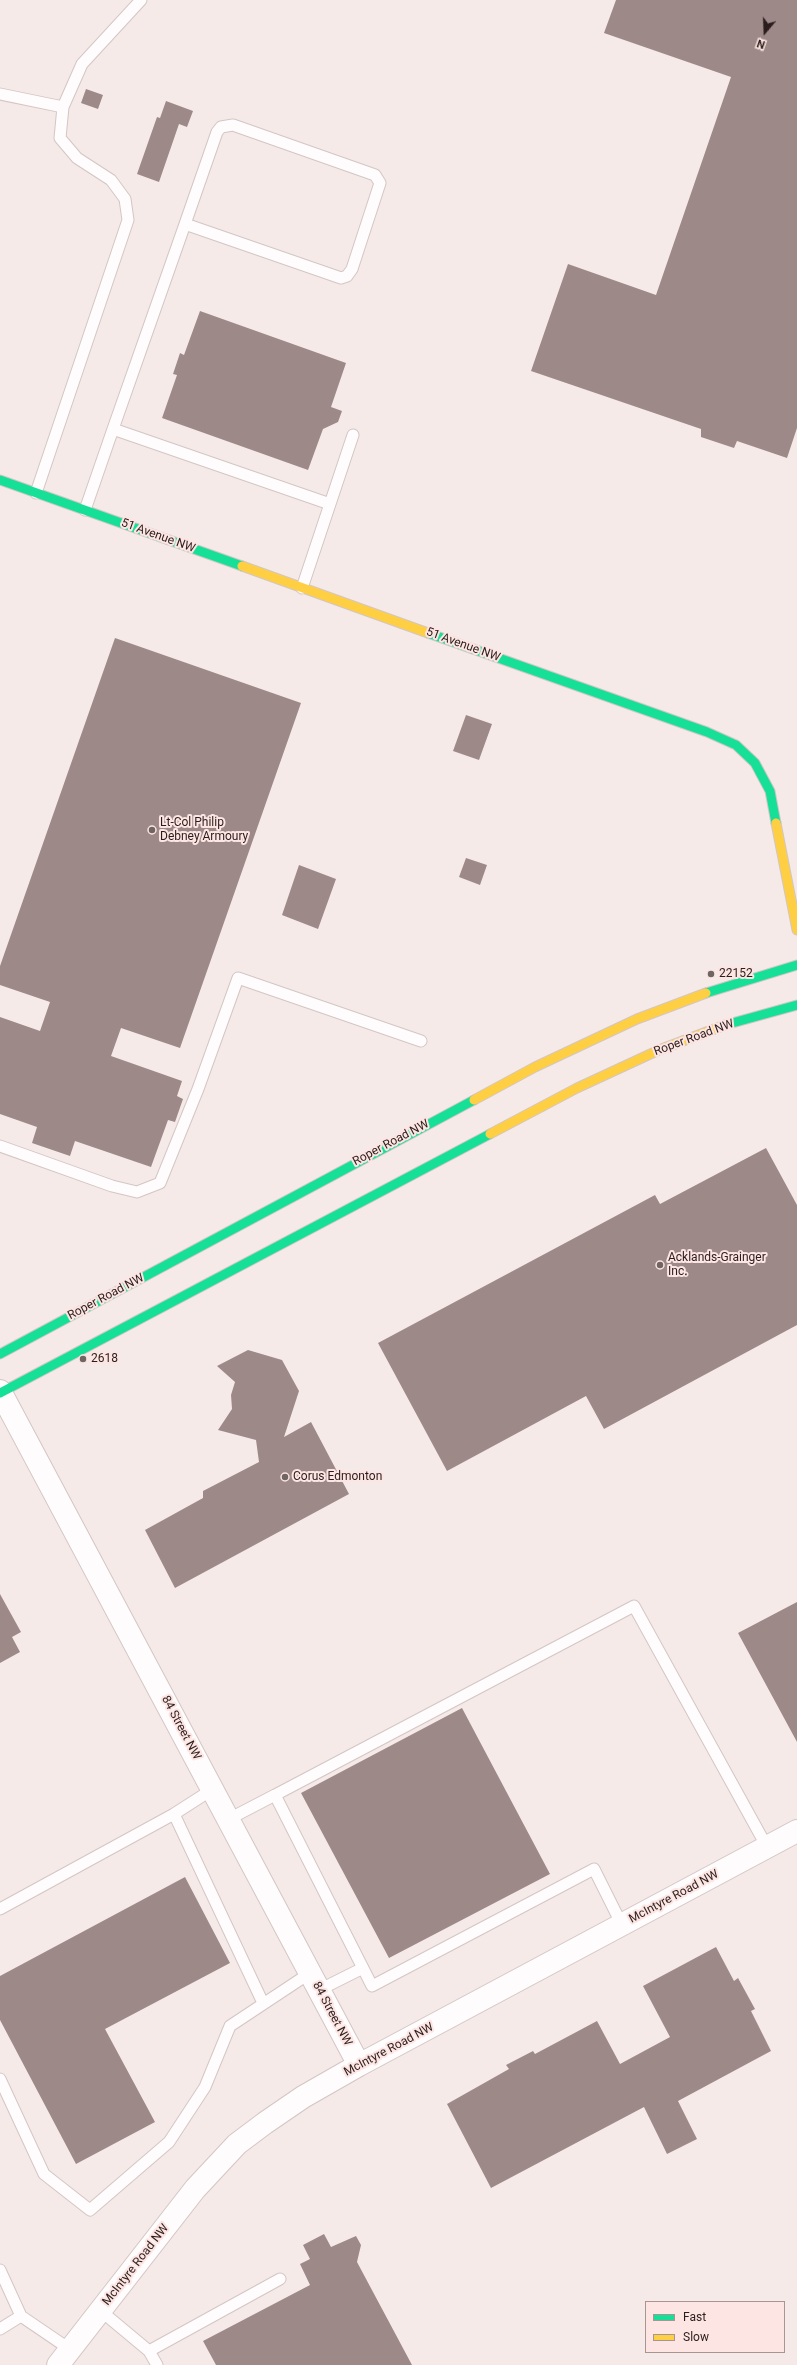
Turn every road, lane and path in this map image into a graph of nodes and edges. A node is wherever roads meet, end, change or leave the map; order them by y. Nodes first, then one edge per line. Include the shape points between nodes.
1 (141, 0) edge
2 (0, 94) edge
3 (63, 108) junction
4 (185, 224) junction
5 (113, 429) junction
6 (353, 435) dead end
7 (0, 480) edge
8 (36, 493) junction
9 (330, 504) junction
10 (85, 510) junction
11 (302, 588) junction
12 (797, 930) edge
13 (797, 965) edge
14 (797, 1005) edge
15 (421, 1040) dead end
16 (0, 1146) edge
17 (0, 1354) edge
18 (0, 1392) edge
19 (213, 1789) junction
20 (275, 1795) junction
21 (174, 1814) junction
22 (229, 1819) junction
23 (797, 1831) edge
24 (767, 1847) junction
25 (0, 1909) edge
26 (622, 1925) junction
27 (363, 1968) junction
28 (315, 1981) junction
29 (262, 2002) junction
30 (359, 2065) junction
31 (0, 2079) edge
32 (0, 2270) edge
33 (280, 2279) dead end
34 (101, 2311) junction
35 (21, 2316) junction
36 (0, 2329) edge
37 (149, 2351) junction
38 (64, 2357) edge
39 (157, 2365) edge

1 - 3 lane via 82,64
2 - 3 lane
3 - 8 lane via 60,138 77,158 111,180 125,199 128,220
4 - 4 lane via 217,132 225,124 375,175 380,183 352,269 347,276 341,278
4 - 5 lane
5 - 9 lane
5 - 10 lane
6 - 9 lane
7 - 8 main road, 51 Avenue NW
8 - 10 main road, 51 Avenue NW
9 - 11 lane
10 - 11 main road, 51 Avenue NW
11 - 12 main road, 51 Avenue NW via 707,732 736,745 755,762 770,791
13 - 17 main road, Roper Road NW via 684,1000 535,1067
14 - 18 main road, Roper Road NW via 712,1030 659,1050 577,1088
15 - 16 lane via 238,978 198,1090 160,1183 137,1192 112,1186
18 - 19 street, 84 Street NW
19 - 21 lane
19 - 22 street, 84 Street NW
20 - 22 lane
20 - 24 lane via 634,1606
20 - 27 lane
21 - 25 lane
21 - 29 lane
22 - 28 street, 84 Street NW
23 - 24 street, McIntyre Road NW
24 - 26 street, McIntyre Road NW
26 - 27 lane via 594,1869 372,1986
26 - 30 street, McIntyre Road NW
27 - 28 lane
28 - 29 lane
28 - 30 street, 84 Street NW
29 - 31 lane via 230,2026 205,2087 169,2142 90,2210 44,2174
30 - 34 street, McIntyre Road NW via 303,2097 237,2144 195,2189
32 - 35 lane
33 - 37 lane
34 - 37 lane
34 - 38 street, McIntyre Road NW
35 - 36 lane
35 - 38 lane
37 - 39 lane

